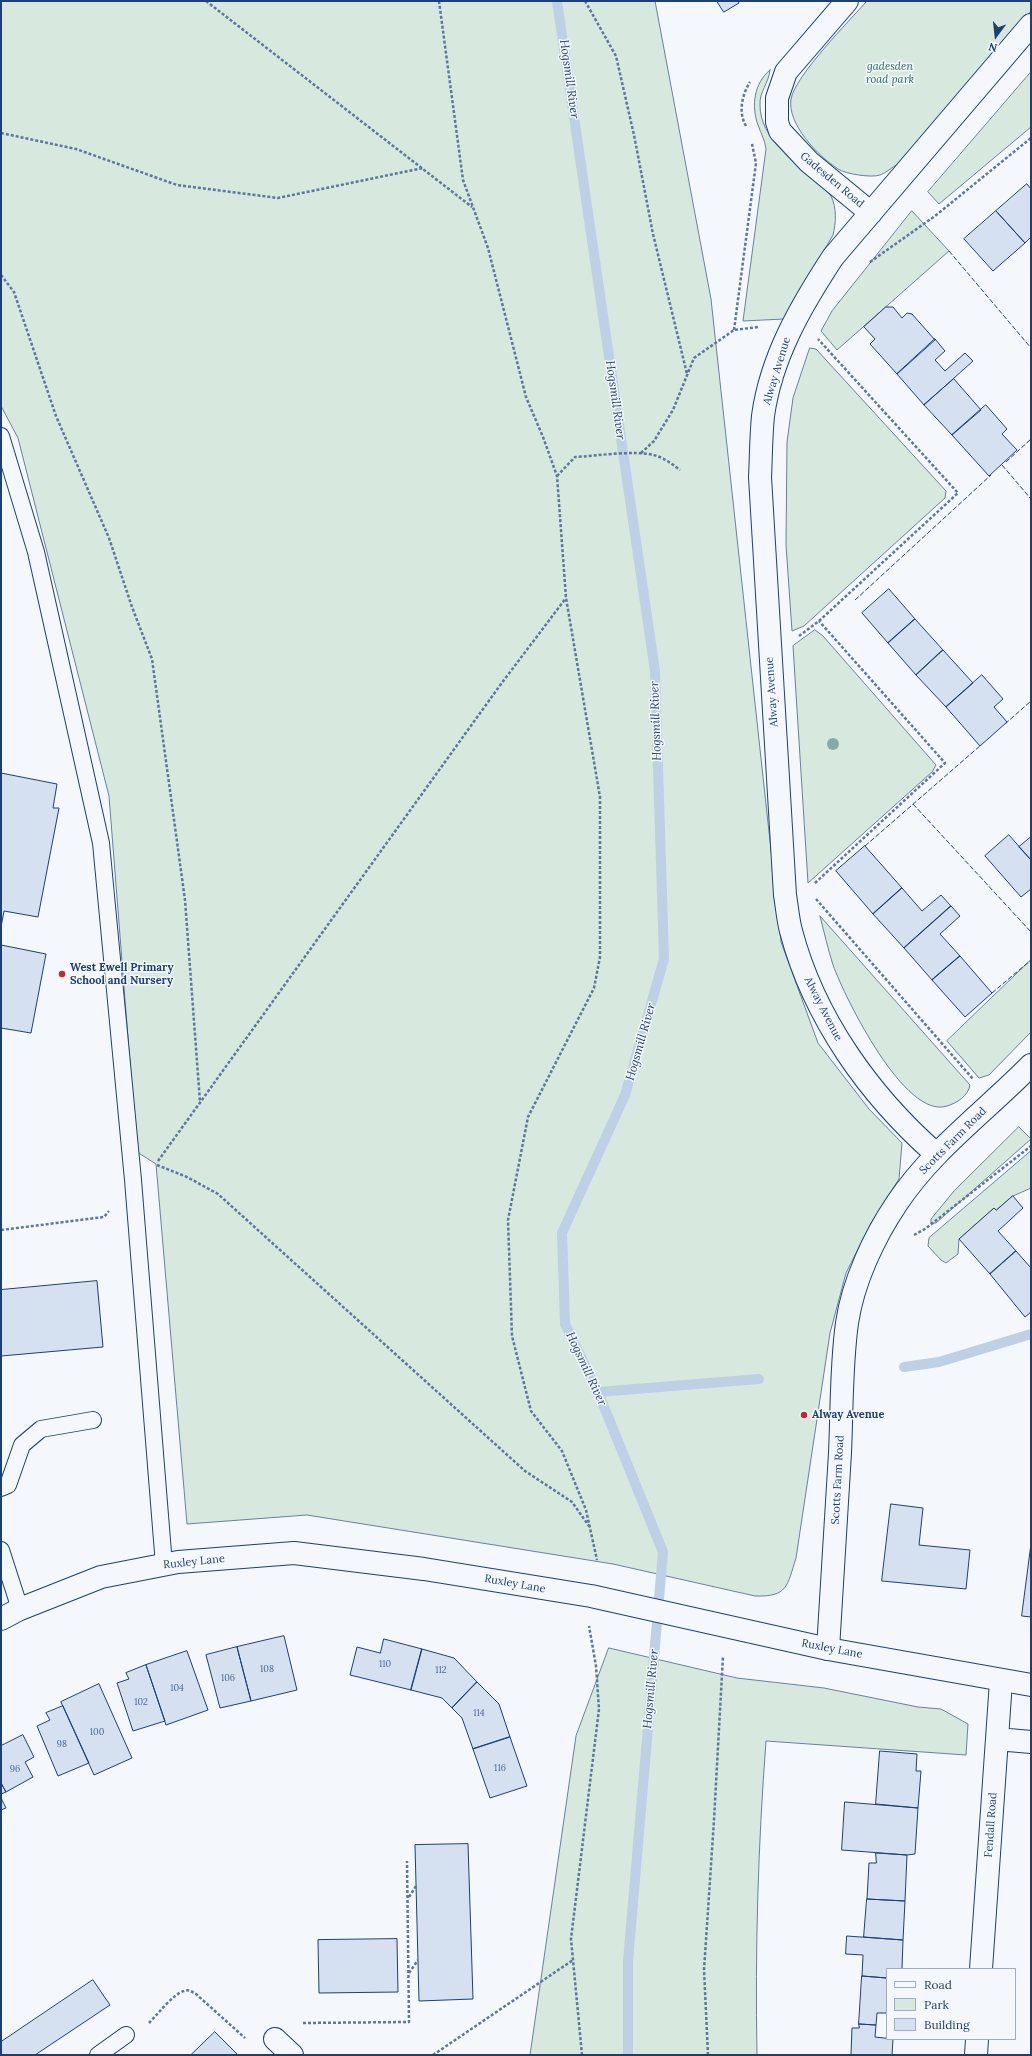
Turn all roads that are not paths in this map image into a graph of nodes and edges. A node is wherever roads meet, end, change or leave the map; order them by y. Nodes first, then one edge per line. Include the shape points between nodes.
1 (847, 1) edge
2 (1031, 25) edge
3 (871, 213) junction
4 (1, 436) edge
5 (1031, 1065) edge
6 (936, 1154) junction
7 (93, 1420) dead end
8 (1, 1488) edge
9 (1, 1550) edge
10 (164, 1565) junction
11 (20, 1610) junction
12 (1, 1619) edge
13 (828, 1649) junction
14 (1001, 1681) junction
15 (1031, 1686) edge
16 (997, 1739) junction
17 (1031, 1742) edge
18 (981, 1968) edge
19 (126, 2035) road end
20 (275, 2039) road end
21 (977, 2040) edge
22 (98, 2055) edge
23 (292, 2055) edge
24 (976, 2055) edge

1 - 3 street, Gadesden Road via 786,72 777,98 777,122 780,131 809,162
2 - 3 street, Gadesden Road
3 - 6 street, Alway Avenue via 833,257 794,323 782,347 769,387 764,416 760,477 785,895 791,930 808,982 835,1035 846,1053 887,1104
4 - 10 lane via 36,552 101,843 133,1180
5 - 6 street, Scotts Farm Road
6 - 13 street, Scotts Farm Road via 888,1217 857,1284 847,1322
7 - 8 lane via 41,1429 22,1446 8,1485
9 - 11 lane
10 - 11 street, Ruxley Lane via 101,1577
10 - 13 street, Ruxley Lane via 294,1553 591,1596
11 - 12 street, Ruxley Lane
13 - 14 street, Ruxley Lane
14 - 15 street, Ruxley Lane
14 - 16 street, Fendall Road
16 - 17 street
16 - 18 street, Fendall Road
19 - 22 lane
20 - 23 street
21 - 24 street

